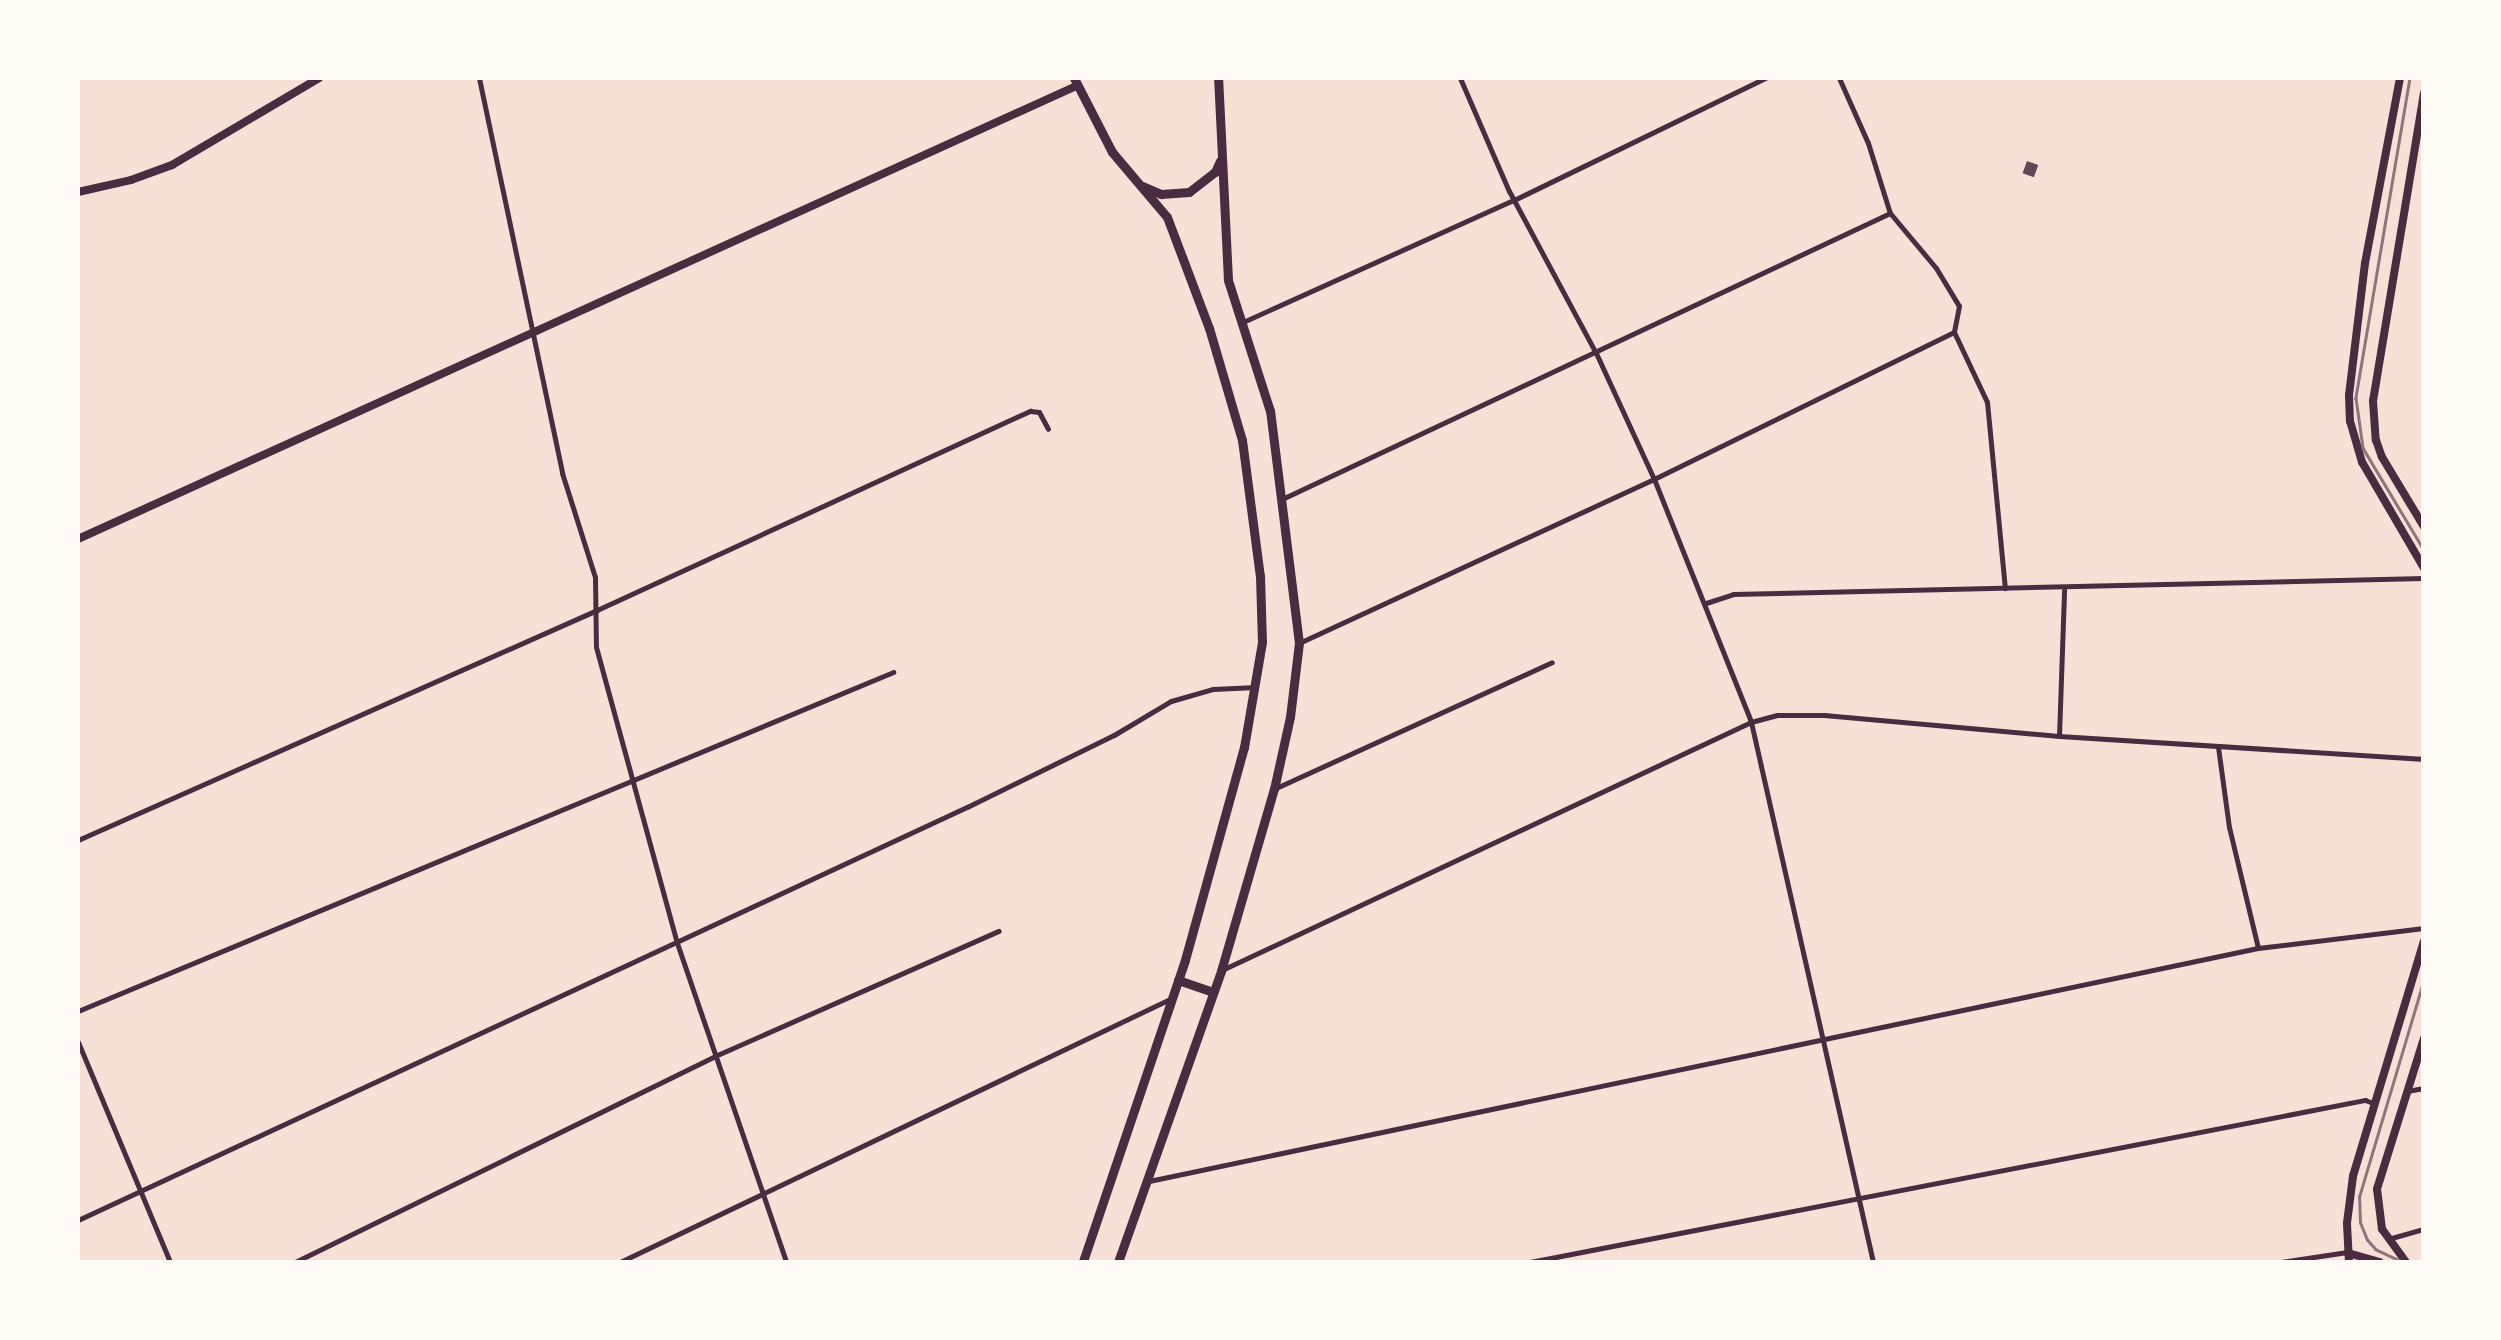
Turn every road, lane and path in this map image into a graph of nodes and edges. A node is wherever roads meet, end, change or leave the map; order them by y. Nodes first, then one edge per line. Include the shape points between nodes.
1 (319, 78) edge
2 (479, 78) edge
3 (1460, 78) edge
4 (1766, 78) edge
5 (1840, 78) edge
6 (2400, 78) edge
7 (1219, 79) edge
8 (1075, 82) edge
9 (2424, 93) edge
10 (1222, 156) junction
11 (1135, 183) junction
12 (78, 192) edge
13 (1516, 199) junction
14 (1890, 213) junction
15 (1241, 324) junction
16 (1954, 332) junction
17 (529, 334) junction
18 (1596, 352) junction
19 (1048, 429) dead end
20 (1654, 479) junction
21 (1282, 499) junction
22 (2424, 527) edge
23 (78, 539) edge
24 (2424, 568) edge
25 (2424, 578) edge
26 (2004, 589) junction
27 (2064, 590) junction
28 (1706, 602) junction
29 (598, 610) junction
30 (1299, 643) junction
31 (1552, 662) dead end
32 (893, 672) dead end
33 (1256, 687) junction
34 (1751, 722) junction
35 (2059, 736) junction
36 (2218, 747) junction
37 (2424, 759) edge
38 (632, 778) junction
39 (1274, 789) junction
40 (78, 840) edge
41 (2424, 928) edge
42 (999, 931) dead end
43 (2424, 940) edge
44 (677, 943) junction
45 (2258, 948) junction
46 (1221, 971) junction
47 (1178, 980) junction
48 (1213, 992) junction
49 (1173, 997) junction
50 (78, 1010) edge
51 (2424, 1038) edge
52 (1820, 1040) junction
53 (78, 1042) edge
54 (715, 1056) junction
55 (2424, 1088) edge
56 (2407, 1091) junction
57 (2374, 1103) junction
58 (1146, 1182) junction
59 (142, 1190) junction
60 (761, 1194) junction
61 (1860, 1202) junction
62 (78, 1220) edge
63 (2424, 1229) edge
64 (2388, 1239) junction
65 (2348, 1258) edge
66 (170, 1262) edge
67 (295, 1262) edge
68 (620, 1262) edge
69 (786, 1262) edge
70 (1083, 1262) edge
71 (1118, 1262) edge
72 (1530, 1262) edge
73 (1873, 1262) edge
74 (2281, 1262) edge
75 (2380, 1262) edge
76 (2406, 1262) edge

1 - 12 main road via 172,165
2 - 17 street
3 - 13 street
4 - 13 street
5 - 14 street
6 - 24 main road via 2365,264 2350,421 2362,462
7 - 10 main road
8 - 11 main road
8 - 17 main road
9 - 22 main road via 2373,401 2382,457
10 - 11 main road via 1216,172 1189,192 1161,194
10 - 15 main road via 1228,280
11 - 33 main road via 1167,218 1182,250 1236,415 1260,576
13 - 15 street
13 - 18 street
14 - 16 street via 1959,306
14 - 18 street
15 - 21 main road via 1270,411
16 - 20 street
16 - 26 street via 1988,402
17 - 23 main road
17 - 29 street via 595,577
18 - 20 street
18 - 21 street
19 - 29 street via 1039,412 1030,411
20 - 28 street
20 - 30 street
21 - 30 main road
25 - 27 street
26 - 27 street
26 - 28 street via 1733,594
27 - 35 street
28 - 34 street
29 - 38 street via 596,647
29 - 40 street
30 - 39 main road
31 - 39 street
32 - 38 street
33 - 44 street via 1170,702 967,808
33 - 47 main road
34 - 35 street via 1824,715
34 - 46 street
34 - 52 street
35 - 36 street
36 - 37 street
36 - 45 street via 2228,827
38 - 44 street
38 - 50 street
39 - 46 main road
41 - 45 street
42 - 54 street
43 - 57 main road
44 - 54 street
44 - 59 street
45 - 52 street
46 - 48 main road
47 - 48 main road
47 - 49 main road
48 - 58 main road
49 - 60 street
49 - 70 main road
51 - 56 main road
52 - 58 street
52 - 61 street
53 - 59 street
54 - 60 street
54 - 67 street
55 - 56 street
56 - 64 main road via 2377,1190 2377,1216
57 - 61 street
57 - 65 main road via 2348,1199
58 - 71 main road
59 - 62 street
59 - 66 street
60 - 68 street
60 - 69 street
61 - 72 street
61 - 73 street
63 - 64 street
64 - 76 main road
65 - 74 street via 2335,1251
65 - 75 main road

